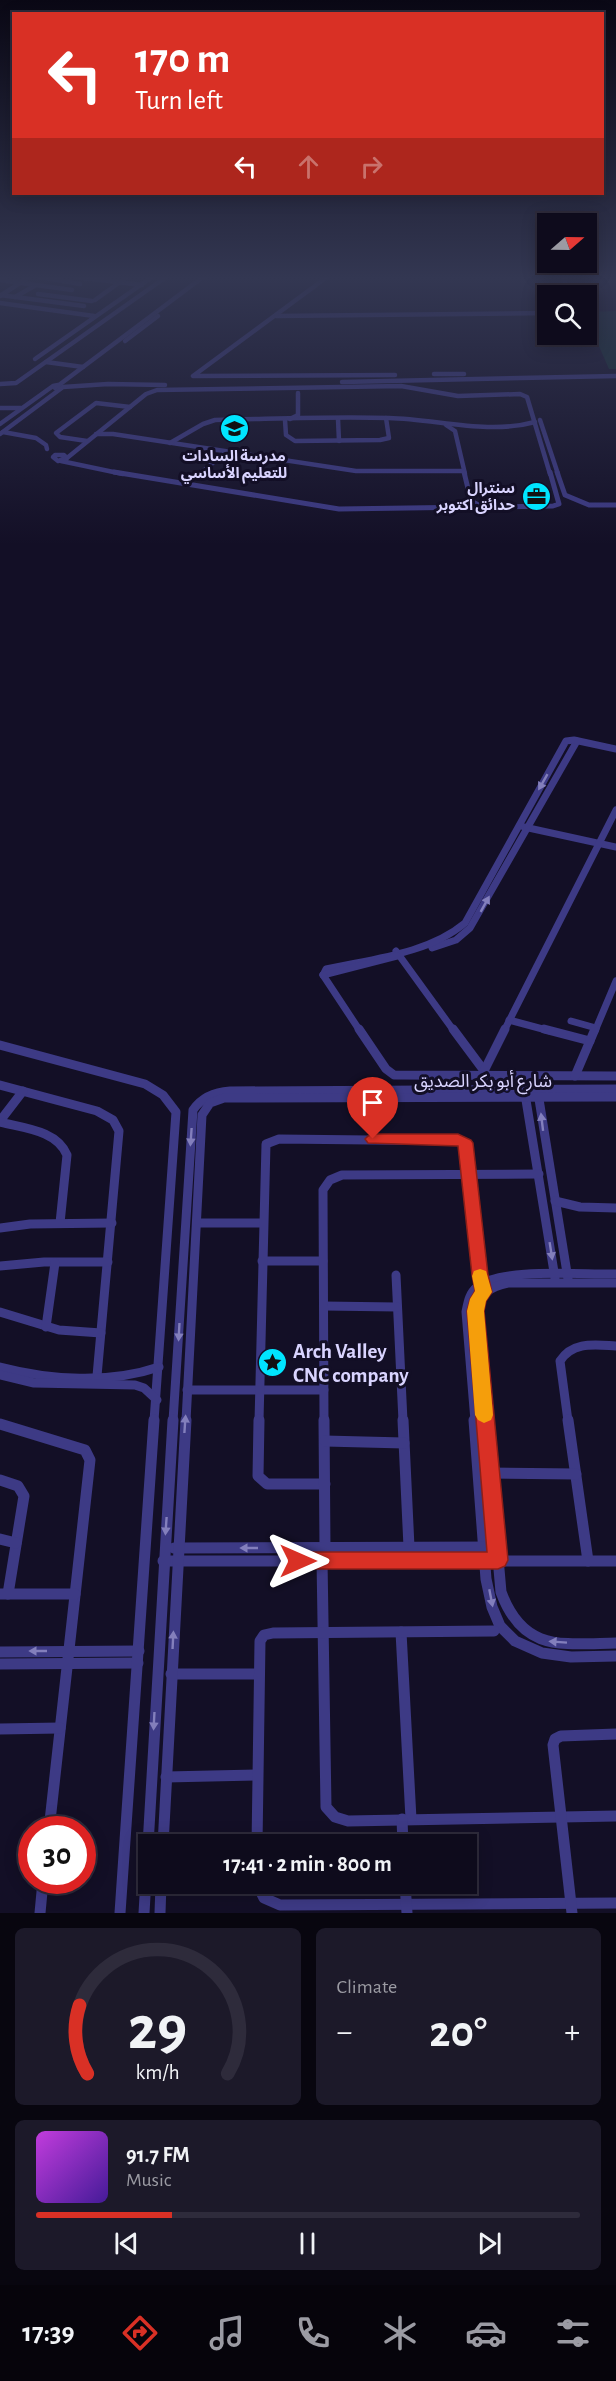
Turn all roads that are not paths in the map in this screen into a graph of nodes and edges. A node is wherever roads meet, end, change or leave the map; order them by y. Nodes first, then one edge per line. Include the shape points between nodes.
1 (36, 366) edge
2 (55, 366) edge
3 (77, 366) edge
4 (88, 366) edge
5 (206, 366) edge
6 (83, 367) joint
7 (78, 373) junction
8 (616, 376) edge
9 (395, 381) junction
10 (405, 381) junction
11 (0, 383) edge
12 (61, 386) junction
13 (307, 387) junction
14 (288, 388) junction
15 (449, 388) junction
16 (51, 391) junction
17 (298, 393) junction
18 (130, 407) junction
19 (0, 410) edge
20 (24, 411) junction
21 (298, 412) junction
22 (10, 416) junction
23 (386, 418) junction
24 (309, 419) junction
25 (338, 419) junction
26 (287, 420) junction
27 (0, 424) edge
28 (445, 424) junction
29 (464, 425) junction
30 (536, 425) junction
31 (104, 427) junction
32 (455, 431) junction
33 (1, 432) edge
34 (113, 434) junction
35 (95, 435) junction
36 (184, 438) junction
37 (87, 441) junction
38 (339, 441) junction
39 (170, 443) junction
40 (185, 446) junction
41 (214, 450) junction
42 (237, 453) junction
43 (217, 457) junction
44 (64, 458) junction
45 (464, 471) junction
46 (195, 483) junction
47 (471, 501) junction
48 (616, 506) edge
49 (462, 508) junction
50 (484, 508) junction
51 (616, 749) edge
52 (616, 810) edge
53 (522, 827) junction
54 (599, 843) junction
55 (616, 847) edge
56 (398, 954) junction
57 (616, 981) edge
58 (509, 1020) junction
59 (571, 1021) dead end
60 (596, 1028) junction
61 (590, 1041) junction
62 (0, 1045) edge
63 (14, 1048) junction
64 (0, 1052) edge
65 (486, 1073) junction
66 (575, 1076) junction
67 (616, 1076) edge
68 (0, 1084) edge
69 (616, 1089) edge
70 (23, 1091) junction
71 (525, 1094) junction
72 (538, 1094) junction
73 (616, 1097) edge
74 (0, 1122) edge
75 (534, 1147) junction
76 (544, 1147) junction
77 (469, 1174) junction
78 (538, 1174) junction
79 (193, 1181) junction
80 (555, 1201) junction
81 (580, 1207) junction
82 (616, 1208) edge
83 (558, 1215) junction
84 (546, 1218) junction
85 (60, 1223) junction
86 (112, 1223) junction
87 (196, 1223) junction
88 (263, 1223) junction
89 (0, 1228) edge
90 (323, 1261) junction
91 (108, 1262) junction
92 (262, 1262) junction
93 (55, 1263) junction
94 (0, 1266) edge
95 (182, 1266) junction
96 (195, 1266) junction
97 (616, 1274) edge
98 (396, 1275) dead end
99 (555, 1279) junction
100 (568, 1279) junction
101 (616, 1283) edge
102 (483, 1287) junction
103 (324, 1306) junction
104 (397, 1307) junction
105 (0, 1312) edge
106 (46, 1327) junction
107 (102, 1333) junction
108 (616, 1346) edge
109 (0, 1367) edge
110 (159, 1367) junction
111 (188, 1371) junction
112 (177, 1372) junction
113 (0, 1375) edge
114 (97, 1376) junction
115 (187, 1390) junction
116 (259, 1390) junction
117 (324, 1390) junction
118 (157, 1400) junction
119 (0, 1424) edge
120 (325, 1442) junction
121 (404, 1443) junction
122 (171, 1452) junction
123 (183, 1452) junction
124 (484, 1473) junction
125 (576, 1473) junction
126 (0, 1480) edge
127 (325, 1484) junction
128 (0, 1539) edge
129 (16, 1543) junction
130 (409, 1547) junction
131 (484, 1547) junction
132 (497, 1547) junction
133 (165, 1548) junction
134 (178, 1548) junction
135 (274, 1548) junction
136 (326, 1548) junction
137 (396, 1548) junction
138 (322, 1560) junction
139 (397, 1560) junction
140 (486, 1560) junction
141 (498, 1560) junction
142 (163, 1561) junction
143 (177, 1561) junction
144 (274, 1561) junction
145 (588, 1561) junction
146 (616, 1561) edge
147 (4, 1594) edge
148 (75, 1594) junction
149 (494, 1631) dead end
150 (323, 1632) junction
151 (401, 1632) junction
152 (616, 1643) edge
153 (69, 1651) junction
154 (0, 1652) edge
155 (616, 1656) edge
156 (138, 1657) junction
157 (68, 1663) junction
158 (0, 1664) edge
159 (171, 1674) junction
160 (259, 1674) junction
161 (155, 1700) junction
162 (170, 1700) junction
163 (60, 1728) junction
164 (0, 1729) edge
165 (616, 1734) edge
166 (152, 1755) junction
167 (167, 1755) junction
168 (257, 1775) junction
169 (166, 1777) junction
170 (51, 1816) edge
171 (616, 1816) edge
172 (560, 1817) junction
173 (406, 1819) junction
174 (148, 1834) edge
175 (163, 1834) edge
176 (257, 1834) edge
177 (404, 1834) edge
178 (42, 1894) edge
179 (145, 1894) edge
180 (161, 1894) edge
181 (260, 1894) edge
182 (405, 1894) edge
183 (616, 1903) edge
184 (571, 1908) edge
185 (406, 1909) edge
186 (40, 1913) edge
187 (120, 1913) edge
188 (144, 1913) edge
189 (160, 1913) edge

1 - 11 street via 16,383
2 - 7 street
3 - 6 street
4 - 7 street
5 - 8 street via 193,376
6 - 7 street
7 - 12 street
8 - 10 street
8 - 15 street
9 - 10 street
9 - 12 street
9 - 16 street
10 - 15 street
12 - 16 street
12 - 16 street
13 - 14 street
13 - 15 street
13 - 17 street
14 - 17 street
14 - 18 street via 160,389
15 - 30 street via 523,394
15 - 48 street via 456,393 530,395 565,495 589,505
16 - 20 street
16 - 20 street
17 - 21 street
18 - 31 street
18 - 37 street via 96,404 56,433
19 - 20 street
19 - 22 street
20 - 22 street
20 - 33 street
21 - 24 street
21 - 26 street
22 - 27 street
23 - 25 street
23 - 28 street
23 - 38 street via 387,440
24 - 25 street
24 - 26 street
25 - 38 street
26 - 36 street via 209,421
26 - 38 street via 286,435 290,440
28 - 29 street
28 - 32 street
29 - 30 street
29 - 32 street
30 - 50 street via 559,504
31 - 34 street
31 - 35 street
32 - 45 street
33 - 44 street via 33,437 43,442 54,456
34 - 35 street
34 - 39 street
35 - 37 street
36 - 39 street
36 - 40 street
37 - 44 street
39 - 40 street
40 - 41 street
41 - 42 street
41 - 43 street
42 - 43 street
42 - 45 street via 356,471
43 - 46 street
44 - 46 street via 69,465
45 - 47 street
46 - 49 street via 339,509
47 - 49 street
47 - 50 street
49 - 50 street
51 - 53 street via 577,741
52 - 54 street
53 - 54 street
53 - 56 street via 479,914 464,934 445,944
54 - 55 street
54 - 58 street
56 - 65 street
56 - 65 street via 323,975 391,1074
57 - 60 street
58 - 61 street
58 - 65 street
59 - 60 street
60 - 61 street
61 - 66 street
62 - 63 street
63 - 64 street
63 - 110 street via 145,1084 159,1091 176,1112
65 - 66 street
66 - 67 street
68 - 70 street
69 - 72 street
70 - 74 street
70 - 86 street via 98,1112 115,1121 120,1136
71 - 72 street
71 - 75 street
71 - 79 street via 222,1091 209,1100 202,1115
72 - 73 street, شارع أبو بكر الصديق
76 -> 72 street
74 - 85 street via 54,1137 64,1144 68,1155
75 - 76 street
75 - 78 street
76 - 80 street
77 - 78 street
77 - 88 street via 466,1143 461,1140 275,1139 264,1146
77 - 90 street via 342,1174 328,1179 323,1190
77 - 102 street
78 - 84 street
79 - 87 street
79 - 95 street
80 - 81 street
80 - 83 street
81 - 82 street
81 - 83 street
83 - 84 street
83 - 100 street
84 -> 99 street
85 - 86 street
85 - 89 street
86 - 91 street
87 - 88 street
87 - 96 street
88 - 92 street
90 - 92 street
90 - 103 street
91 - 93 street
91 - 107 street
92 - 116 street
93 - 94 street
93 - 106 street
95 - 96 street
95 -> 112 street
96 - 111 street
97 - 100 street
98 - 104 street
99 - 100 street
99 - 102 street via 508,1275
100 - 101 street
102 - 124 street via 469,1295 466,1304
103 - 104 street
103 - 117 street
104 - 121 street
105 - 106 street
106 - 107 street
107 - 114 street
108 - 125 street via 574,1347 560,1361
109 - 114 street via 35,1376
110 - 114 street via 136,1375
110 - 118 street
111 - 112 street
111 - 115 street
112 - 122 street
113 - 118 street via 34,1383 135,1385
115 - 116 street
123 -> 115 street
116 - 117 street
116 - 127 street via 259,1479 267,1484
117 - 120 street
118 - 156 street
119 - 148 street via 85,1450 89,1456
120 - 121 street
120 - 127 street
121 - 130 street
122 - 123 street
122 -> 133 street
123 - 134 street
124 - 125 street
124 - 131 street
124 - 132 street
125 - 145 street
126 - 129 street via 18,1486 23,1492
127 - 136 street
128 - 129 street
129 - 147 street
130 - 131 street
130 - 137 street
131 - 132 street
131 - 140 street
132 - 141 street
133 - 134 street
133 - 142 street
135 -> 134 street
134 - 143 street
135 - 136 street
135 - 144 street
136 - 137 street
137 - 139 street
138 - 139 street
138 - 144 street
138 - 150 street
139 - 140 street
140 - 141 street
140 -> 155 street via 495,1617 516,1641 530,1650 551,1654
141 - 145 street
152 -> 141 street via 548,1642 525,1634 504,1606
142 - 143 street
142 - 161 street
143 - 144 street
159 -> 143 street
145 - 146 street
147 - 148 street
148 - 153 street
149 - 151 street
150 - 151 street
150 - 160 street via 264,1635 260,1641
150 - 173 street via 326,1807 334,1818 341,1820
151 - 173 street
153 -> 154 street
153 - 156 street
153 - 157 street
156 - 157 street
156 - 187 street
157 - 158 street
157 - 163 street
159 - 160 street
159 - 162 street
160 - 168 street
161 - 162 street
161 -> 166 street
162 - 167 street
163 - 164 street
163 - 170 street
165 - 172 street via 555,1739
166 - 167 street
166 - 174 street
167 - 169 street
168 - 169 street
168 - 176 street
169 - 175 street
171 - 172 street
172 - 173 street
172 - 184 street
173 - 177 street
178 - 186 street
179 - 188 street
180 - 189 street
181 - 185 street via 280,1905
182 - 185 street
183 - 184 street
184 - 185 street

